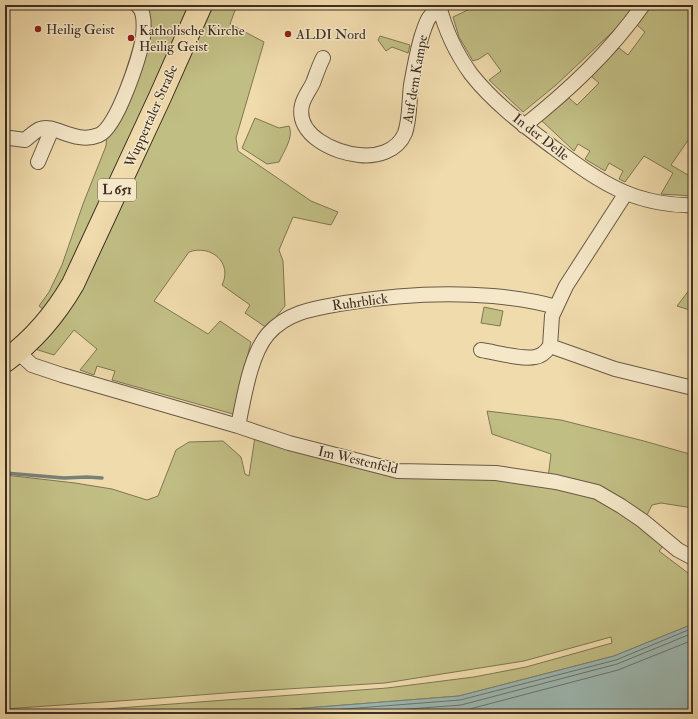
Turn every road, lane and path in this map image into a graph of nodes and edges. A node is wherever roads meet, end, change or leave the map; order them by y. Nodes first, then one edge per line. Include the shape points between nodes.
1 (137, 5) edge
2 (201, 5) edge
3 (643, 5) edge
4 (440, 7) edge
5 (323, 58) dead end
6 (524, 126) junction
7 (52, 129) junction
8 (10, 138) dead end
9 (38, 162) dead end
10 (626, 193) junction
11 (693, 205) edge
12 (556, 307) junction
13 (550, 346) junction
14 (481, 350) dead end
15 (12, 356) edge
16 (693, 388) edge
17 (238, 426) junction
18 (693, 558) edge

1 - 7 street via 140,7 144,22 143,38 131,78 106,130 88,143
2 - 15 main road, Wuppertaler Straße / L 651 via 73,284 52,317
3 - 6 street via 589,70
4 - 5 street, Auf dem Kampe via 428,18 421,38 404,133 396,144 384,153 372,156 350,154 316,138 308,130 301,114 302,103
4 - 6 street, In der Delle via 448,36 470,73 492,98
6 - 10 street, In der Delle via 574,163
7 - 8 street via 40,129 25,140
7 - 9 street
10 - 11 street, In der Delle via 660,202
10 - 12 street via 576,268
12 - 13 street via 552,316
12 - 17 street, Ruhrblick via 510,298 424,294 353,302 298,313 275,326 258,349
13 - 14 street via 546,352 535,357
13 - 16 street via 615,369
15 - 17 street, Im Westenfeld via 32,365
17 - 18 street, Im Westenfeld via 289,443 398,471 496,473 556,482 597,492 643,521 678,550

